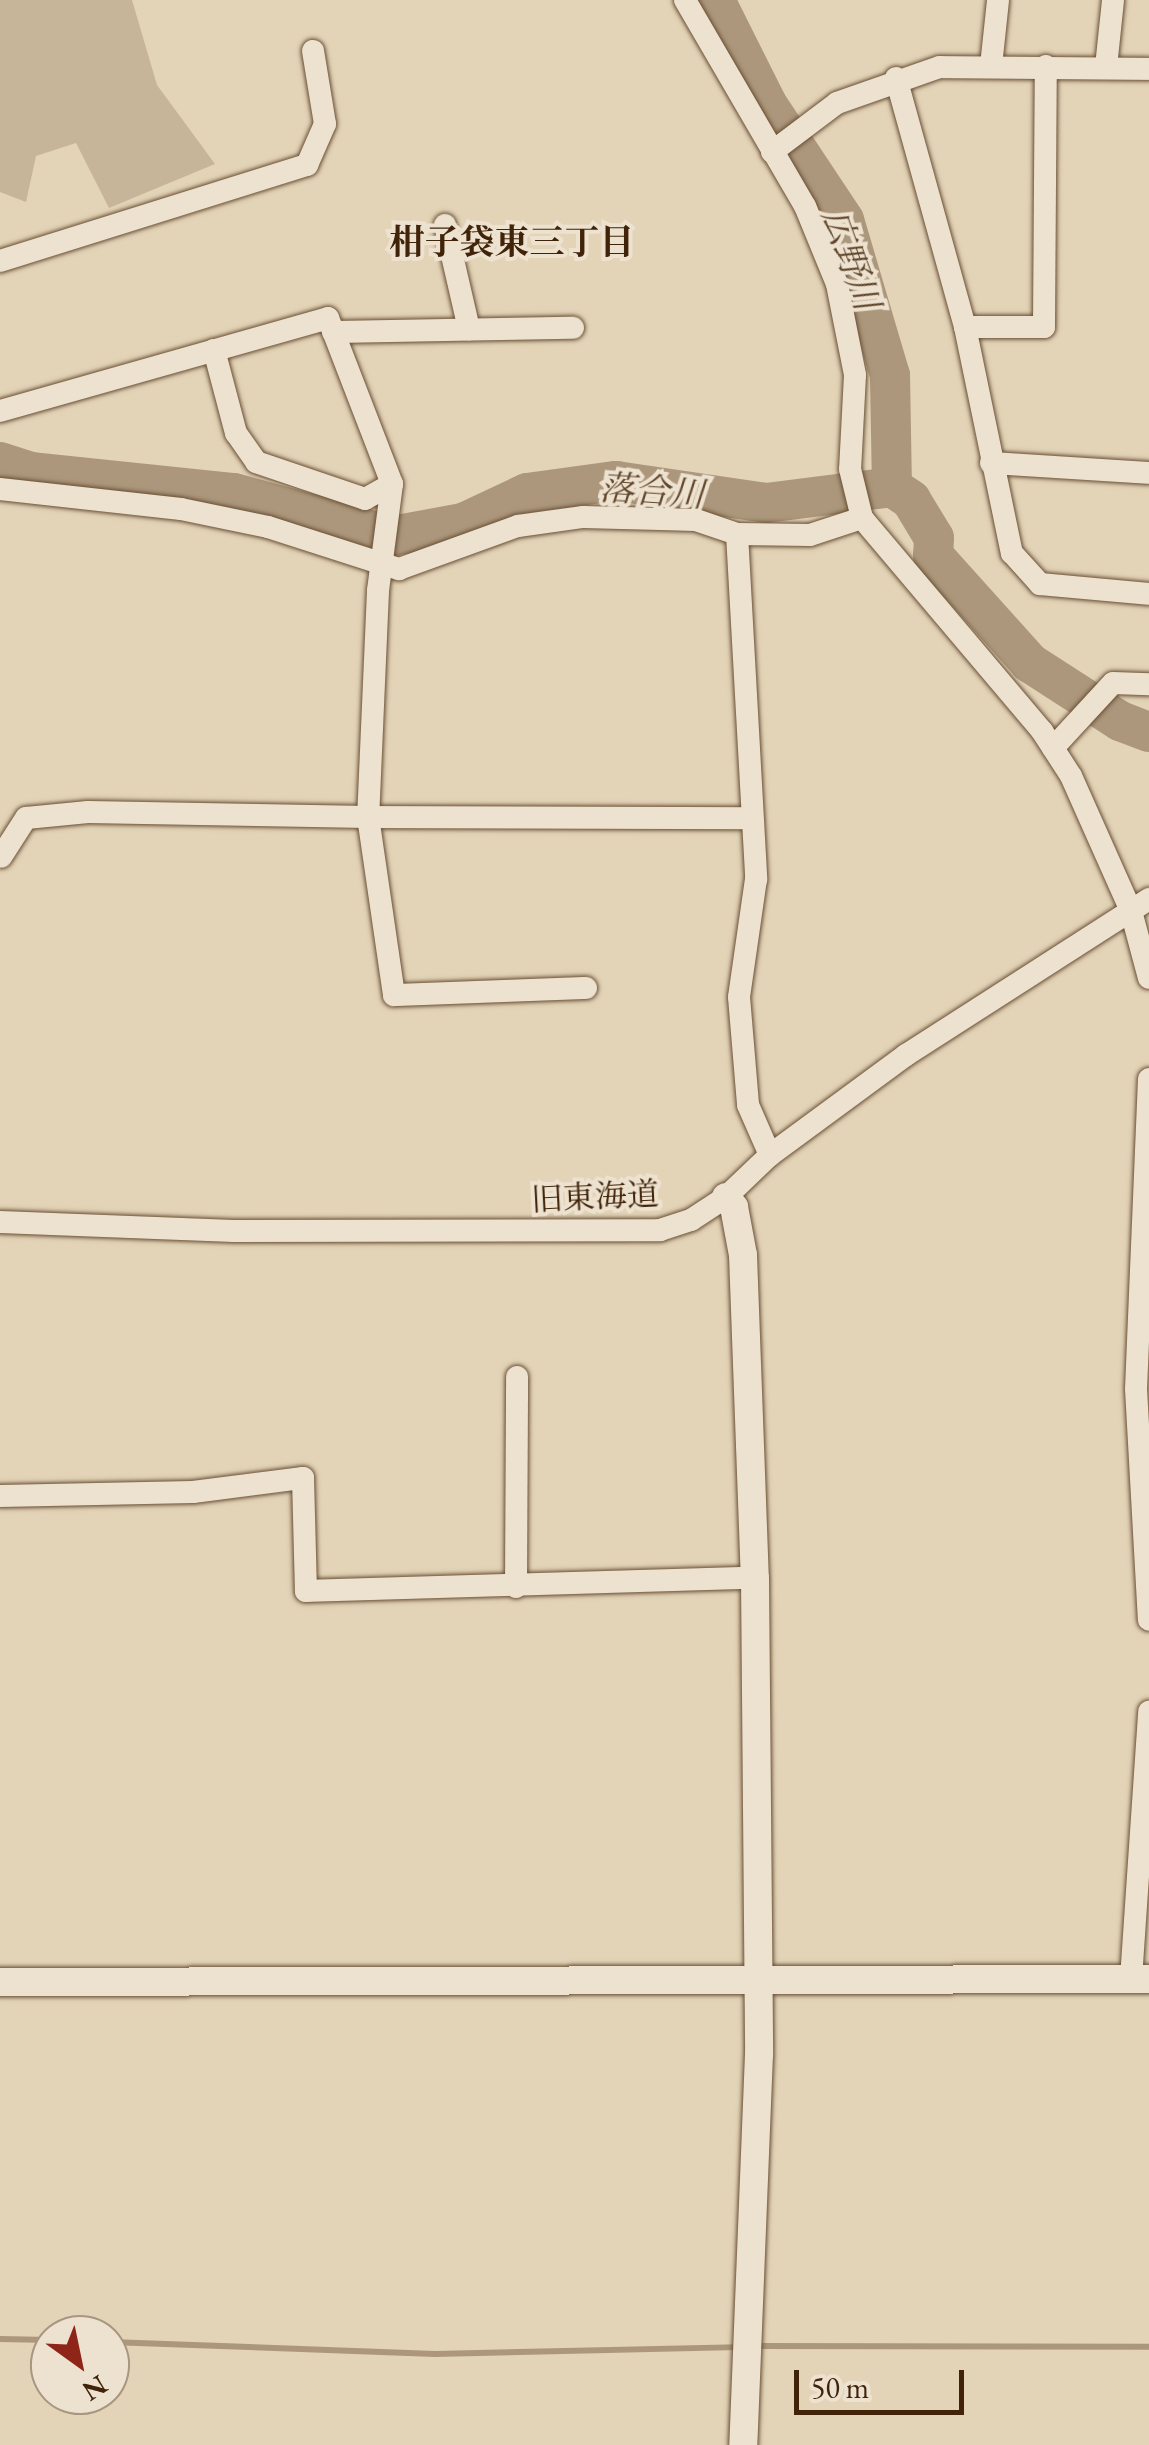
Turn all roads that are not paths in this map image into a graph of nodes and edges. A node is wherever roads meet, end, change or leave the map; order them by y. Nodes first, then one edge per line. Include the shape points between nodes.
1 (685, 0) edge
2 (998, 0) edge
3 (1113, 0) edge
4 (313, 52) dead end
5 (992, 66) junction
6 (1046, 66) junction
7 (1106, 66) junction
8 (1149, 69) edge
9 (896, 78) junction
10 (772, 152) junction
11 (446, 225) dead end
12 (0, 261) edge
13 (965, 327) junction
14 (574, 328) dead end
15 (468, 330) junction
16 (333, 332) junction
17 (214, 350) junction
18 (0, 411) edge
19 (991, 463) junction
20 (1149, 473) edge
21 (392, 484) junction
22 (0, 489) edge
23 (862, 518) junction
24 (737, 534) junction
25 (384, 564) junction
26 (1149, 594) edge
27 (1149, 684) edge
28 (1053, 748) junction
29 (368, 817) junction
30 (748, 818) junction
31 (0, 858) edge
32 (1140, 905) edge
33 (1149, 978) edge
34 (586, 988) dead end
35 (1149, 1079) edge
36 (770, 1156) junction
37 (726, 1197) junction
38 (0, 1222) edge
39 (517, 1377) dead end
40 (0, 1496) edge
41 (755, 1578) junction
42 (516, 1587) junction
43 (1149, 1620) edge
44 (1149, 1712) edge
45 (760, 1976) junction
46 (1140, 1979) edge
47 (0, 1982) edge
48 (743, 2445) edge

1 - 10 street
2 - 5 street
3 - 7 street
4 - 12 street via 325,124 306,165
5 - 6 street
5 - 9 street via 940,67
6 - 7 street
6 - 13 street via 1044,327
7 - 8 street
9 - 10 street via 837,103
9 - 13 street
10 - 23 street via 805,206 837,284 856,375 850,469
11 - 15 street
13 - 19 street
14 - 15 street
15 - 16 street
16 - 17 street via 328,318
16 - 21 street
17 - 18 street
17 - 21 street via 236,434 256,462 366,499
19 - 20 street
19 - 26 street via 1012,552 1040,584
21 - 25 street
22 - 25 street via 181,509 268,526
23 - 24 street via 810,536
23 - 28 street
24 - 25 street via 696,520 583,517 518,526 398,568
24 - 30 street
25 - 29 street
27 - 28 street via 1113,683
28 - 32 street
29 - 30 street
29 - 31 street via 88,812 26,818
29 - 34 street via 394,995
30 - 36 street via 756,878 739,997 748,1105
32 - 33 street
32 - 36 street, 旧東海道 via 906,1055
35 - 43 street via 1136,1389
36 - 37 street, 旧東海道
37 - 38 street, 旧東海道 via 660,1230 234,1231
37 - 41 street via 734,1206 743,1256
39 - 42 street
40 - 42 street via 193,1492 303,1478 306,1591
41 - 42 street
41 - 45 street
44 - 46 street
45 - 46 street
45 - 47 street
45 - 48 street

